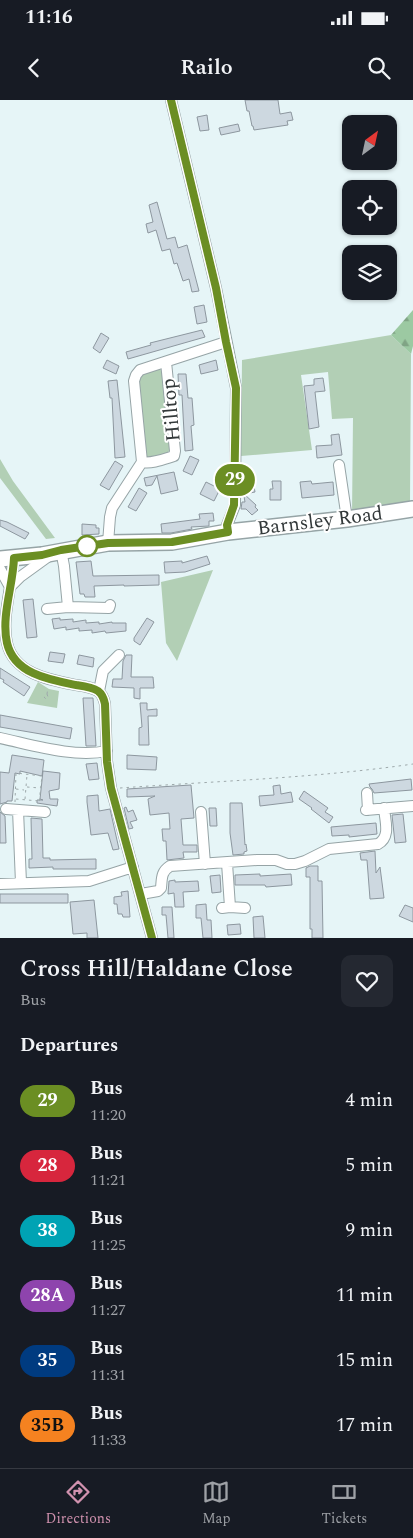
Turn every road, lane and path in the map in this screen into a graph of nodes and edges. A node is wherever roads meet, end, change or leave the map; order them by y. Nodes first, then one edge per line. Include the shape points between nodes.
1 (171, 100) edge
2 (226, 342) junction
3 (166, 362) junction
4 (142, 462) junction
5 (339, 465) dead end
6 (413, 509) edge
7 (347, 519) junction
8 (228, 532) junction
9 (108, 543) junction
10 (57, 551) junction
11 (7, 559) edge
12 (0, 569) edge
13 (10, 587) junction
14 (110, 604) dead end
15 (68, 607) junction
16 (47, 609) dead end
17 (3, 644) edge
18 (119, 655) dead end
19 (48, 688) dead end
20 (99, 691) junction
21 (47, 694) dead end
22 (0, 738) edge
23 (107, 751) junction
24 (413, 764) edge
25 (27, 775) junction
26 (26, 787) junction
27 (41, 788) junction
28 (111, 788) junction
29 (15, 789) junction
30 (26, 790) junction
31 (367, 793) dead end
32 (15, 799) junction
33 (25, 799) junction
34 (40, 801) junction
35 (413, 806) edge
36 (384, 808) junction
37 (13, 810) junction
38 (42, 812) joint
39 (201, 812) dead end
40 (227, 863) junction
41 (205, 864) junction
42 (133, 866) junction
43 (0, 884) edge
44 (21, 884) junction
45 (141, 894) junction
46 (245, 908) dead end
47 (152, 938) edge

1 - 2 street
2 - 3 street
2 - 8 street via 236,388 234,505
3 - 4 street via 140,370 134,381
3 - 4 street, Hilltop via 174,456
4 - 9 street via 112,508
5 - 7 street
6 - 7 highway, Barnsley Road
7 - 8 highway, Barnsley Road
8 - 9 highway, Barnsley Road via 172,542
9 - 10 highway, Barnsley Road
10 - 11 highway, Barnsley Road
10 - 13 street
10 - 15 street via 64,566
11 - 13 street
12 - 13 street
13 - 17 street
14 - 15 street via 109,608
15 - 16 street
17 - 20 street via 22,667 36,675
18 - 20 street via 103,671
19 - 21 path
20 - 23 street via 105,704
22 - 23 street via 70,751
23 - 28 street
24 - 28 path via 261,780
25 - 26 path
25 - 27 path via 42,776
25 - 29 path via 16,773
26 - 27 path
26 - 30 path
27 - 34 path
28 - 42 street
29 - 30 path
29 - 32 path
30 - 33 path
31 - 36 street via 367,810
32 - 33 path
32 - 37 path
33 - 34 path
34 - 38 path
35 - 36 street
36 - 40 street via 386,835 378,844 329,849 295,864 276,860
37 - 38 street
37 - 44 street
39 - 41 street
40 - 41 street
40 - 46 street via 226,907
41 - 45 street via 170,866 161,875 158,891
42 - 44 street via 89,881
42 - 45 street
43 - 44 street
45 - 47 street

